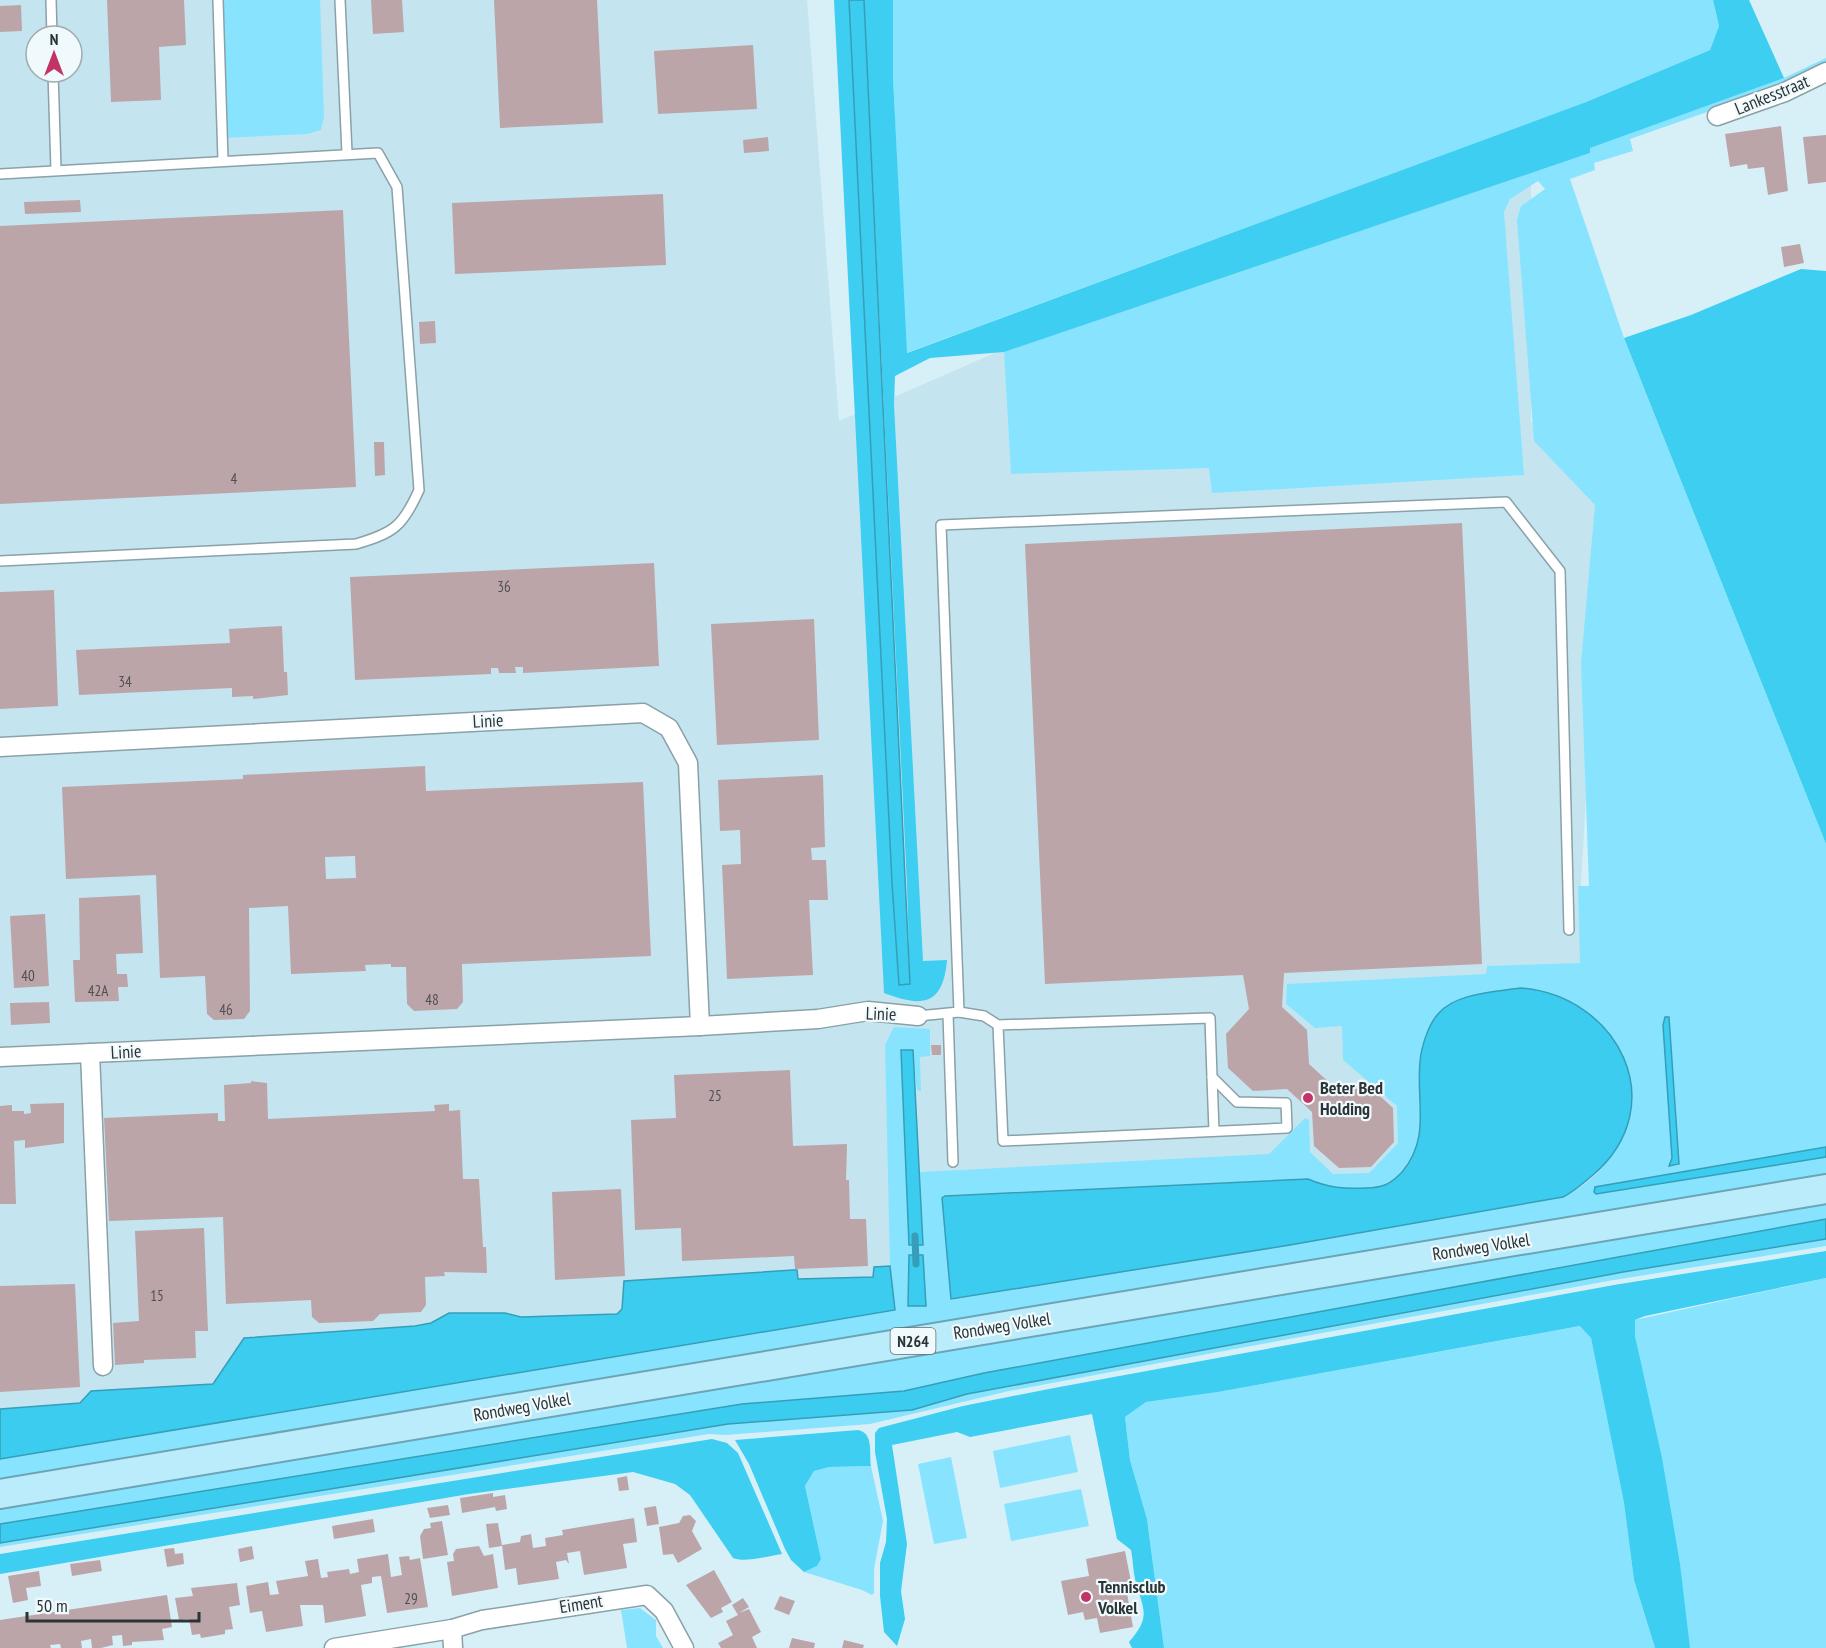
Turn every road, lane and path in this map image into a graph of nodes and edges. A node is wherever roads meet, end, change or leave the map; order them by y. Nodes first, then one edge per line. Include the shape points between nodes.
1 (51, 0) edge
2 (218, 0) edge
3 (340, 0) edge
4 (52, 24) edge
5 (1826, 72) edge
6 (53, 84) edge
7 (1717, 117) dead end
8 (347, 153) junction
9 (223, 160) junction
10 (56, 170) junction
11 (0, 174) edge
12 (0, 561) edge
13 (0, 747) edge
14 (1569, 930) dead end
15 (959, 1012) junction
16 (948, 1014) junction
17 (918, 1016) joint
18 (998, 1025) junction
19 (700, 1026) junction
20 (90, 1053) junction
21 (0, 1057) edge
22 (1212, 1077) junction
23 (1214, 1131) junction
24 (953, 1162) dead end
25 (1826, 1189) edge
26 (103, 1366) dead end
27 (0, 1494) edge
28 (452, 1629) junction
29 (334, 1648) edge
30 (453, 1648) edge
31 (684, 1648) edge

1 - 4 lane
2 - 9 lane
3 - 8 lane
5 - 7 street, Lankesstraat
6 - 10 lane
8 - 9 lane
8 - 12 lane via 378,153 397,187 418,490 407,517 383,536 356,544
9 - 10 lane
10 - 11 lane
13 - 19 street, Linie via 643,713 669,728 688,763
14 - 15 lane via 1560,571 1506,502 940,525
15 - 16 lane
15 - 18 lane via 984,1016
16 - 17 lane
16 - 24 lane
17 - 19 street, Linie via 868,1011 818,1019
18 - 22 lane via 1210,1018
18 - 23 lane via 1003,1141
19 - 20 street, Linie
20 - 21 street, Linie
20 - 26 street, Linie
22 - 23 lane
22 - 23 lane via 1237,1102 1286,1103 1287,1128
25 - 27 main road, Rondweg Volkel / N264
28 - 29 street, Eiment
28 - 30 street
28 - 31 street, Eiment via 482,1620 647,1595 664,1611

